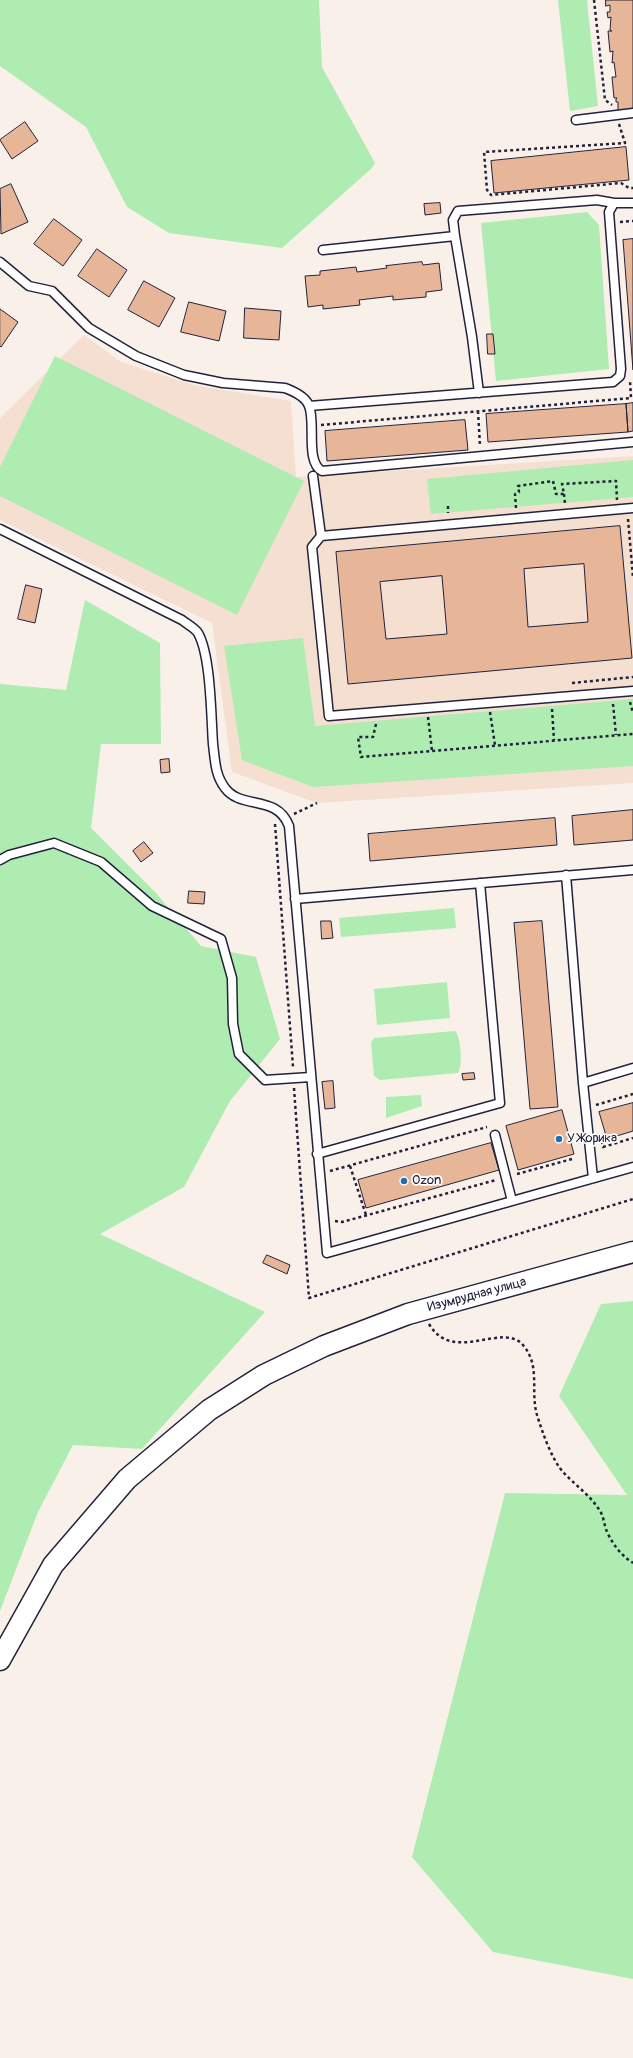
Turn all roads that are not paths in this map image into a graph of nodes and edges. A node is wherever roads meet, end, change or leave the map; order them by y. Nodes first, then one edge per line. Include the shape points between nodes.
1 (633, 113) edge
2 (576, 120) dead end
3 (614, 203) junction
4 (633, 203) edge
5 (455, 236) junction
6 (323, 250) dead end
7 (0, 262) edge
8 (479, 393) junction
9 (309, 406) junction
10 (633, 442) edge
11 (313, 476) dead end
12 (633, 508) edge
13 (0, 529) edge
14 (321, 536) junction
15 (633, 691) edge
16 (0, 860) edge
17 (633, 870) edge
18 (566, 875) junction
19 (480, 883) junction
20 (295, 899) junction
21 (633, 1068) edge
22 (311, 1077) junction
23 (583, 1082) junction
24 (495, 1135) dead end
25 (318, 1154) junction
26 (633, 1167) edge
27 (593, 1178) junction
28 (512, 1201) junction
29 (633, 1252) edge
30 (0, 1660) edge

1 - 2 lane
3 - 4 lane
3 - 5 lane via 597,200 458,211 453,220
3 - 8 lane via 609,212 621,369 618,378 609,383
5 - 6 lane
5 - 8 lane
7 - 9 lane via 29,286 52,291 89,328 136,356 184,375 216,382 285,388 303,398
8 - 9 lane
9 - 10 lane via 314,464 318,470 325,472
11 - 14 lane
12 - 14 lane
13 - 20 lane via 182,620 198,632 205,651 216,770 225,788 234,796 276,808 286,817 289,826
14 - 15 lane via 312,547 329,716
16 - 22 lane via 9,855 54,843 101,862 152,906 221,939 232,978 233,1024 239,1054 265,1080
17 - 18 lane
18 - 19 lane
18 - 23 lane
19 - 20 lane
19 - 25 lane via 500,1103
20 - 22 lane
21 - 23 lane
22 - 25 lane
23 - 27 lane
24 - 28 lane
25 - 28 lane via 327,1253
26 - 27 lane
27 - 28 lane
29 - 30 street, Изумрудная улица via 423,1309 324,1346 264,1375 209,1410 127,1479 52,1565

